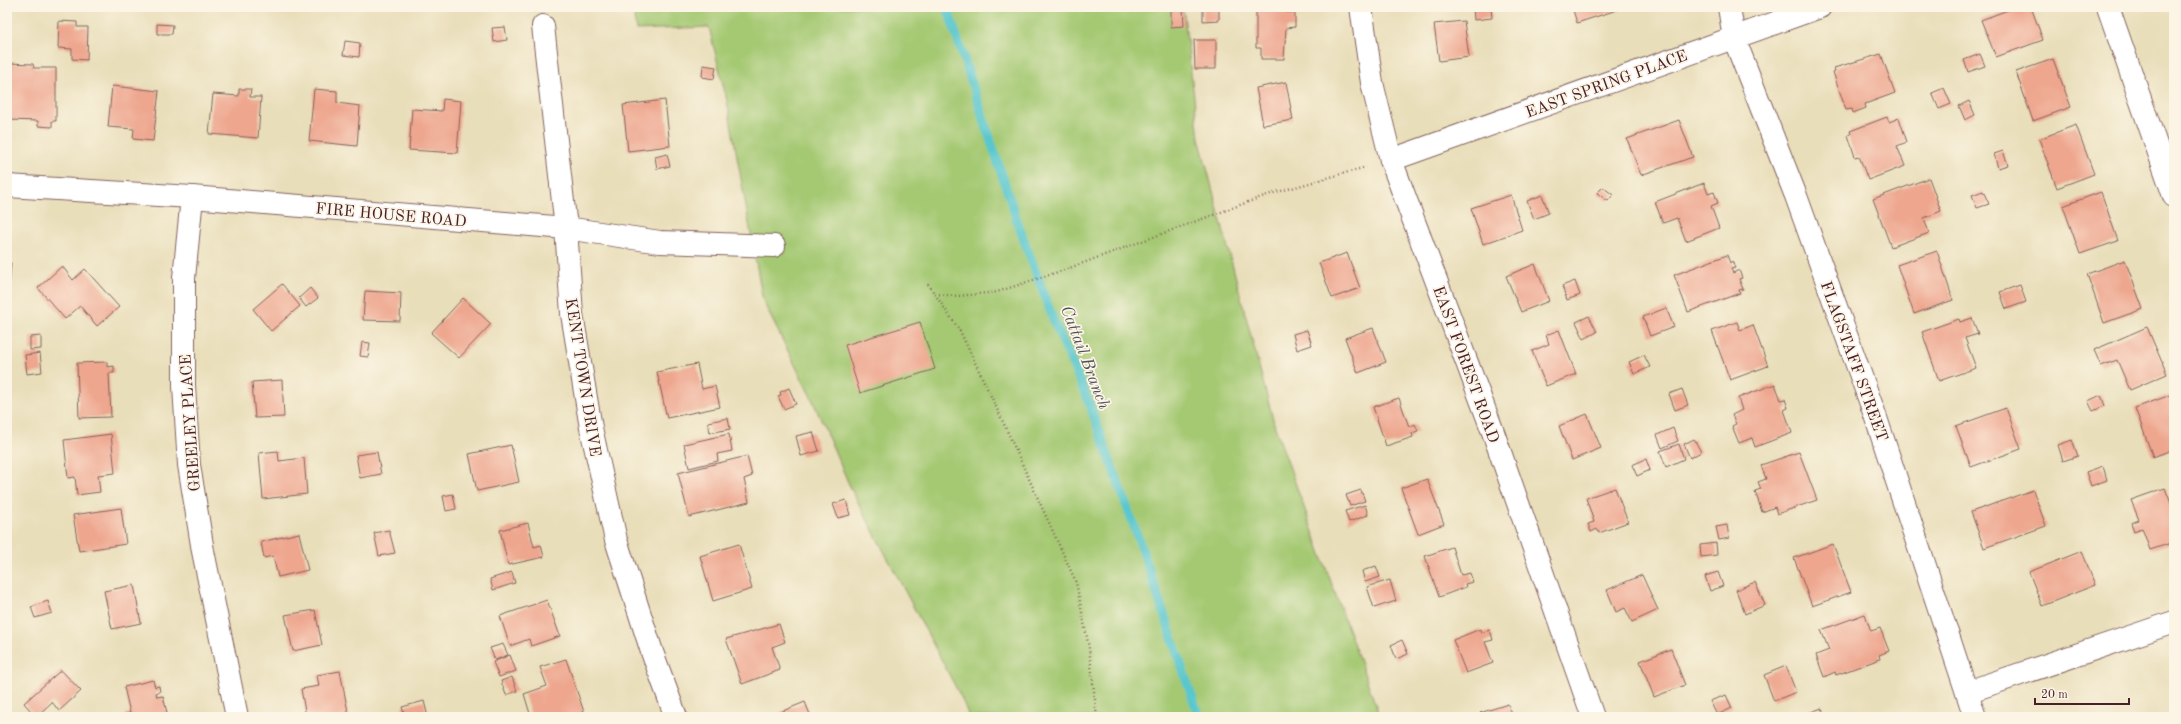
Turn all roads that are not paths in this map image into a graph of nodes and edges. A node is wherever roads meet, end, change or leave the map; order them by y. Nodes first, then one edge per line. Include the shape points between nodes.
1 (1361, 7) edge
2 (1729, 7) edge
3 (1820, 7) edge
4 (2108, 7) edge
5 (543, 26) dead end
6 (1734, 38) junction
7 (1391, 160) junction
8 (7, 186) edge
9 (2174, 196) edge
10 (192, 197) junction
11 (566, 228) junction
12 (774, 246) dead end
13 (2174, 622) edge
14 (1967, 692) junction
15 (237, 717) edge
16 (676, 717) edge
17 (1593, 717) edge
18 (1975, 717) edge

1 - 7 street, EAST FOREST ROAD via 1372,83
2 - 6 street, FLAGSTAFF STREET
3 - 6 street, EAST SPRING PLACE
4 - 9 street
5 - 11 street, KENT TOWN DRIVE
6 - 7 street, EAST SPRING PLACE
6 - 14 street, FLAGSTAFF STREET via 1796,196 1871,404
7 - 17 street, EAST FOREST ROAD via 1493,432
8 - 10 street, FIRE HOUSE ROAD
10 - 11 street, FIRE HOUSE ROAD
10 - 15 street, GREELEY PLACE via 184,286 184,386 189,465 203,551
11 - 12 street, FIRE HOUSE ROAD via 660,242
11 - 16 street, KENT TOWN DRIVE via 572,314 590,428 616,540
13 - 14 street
14 - 18 street, FLAGSTAFF STREET

